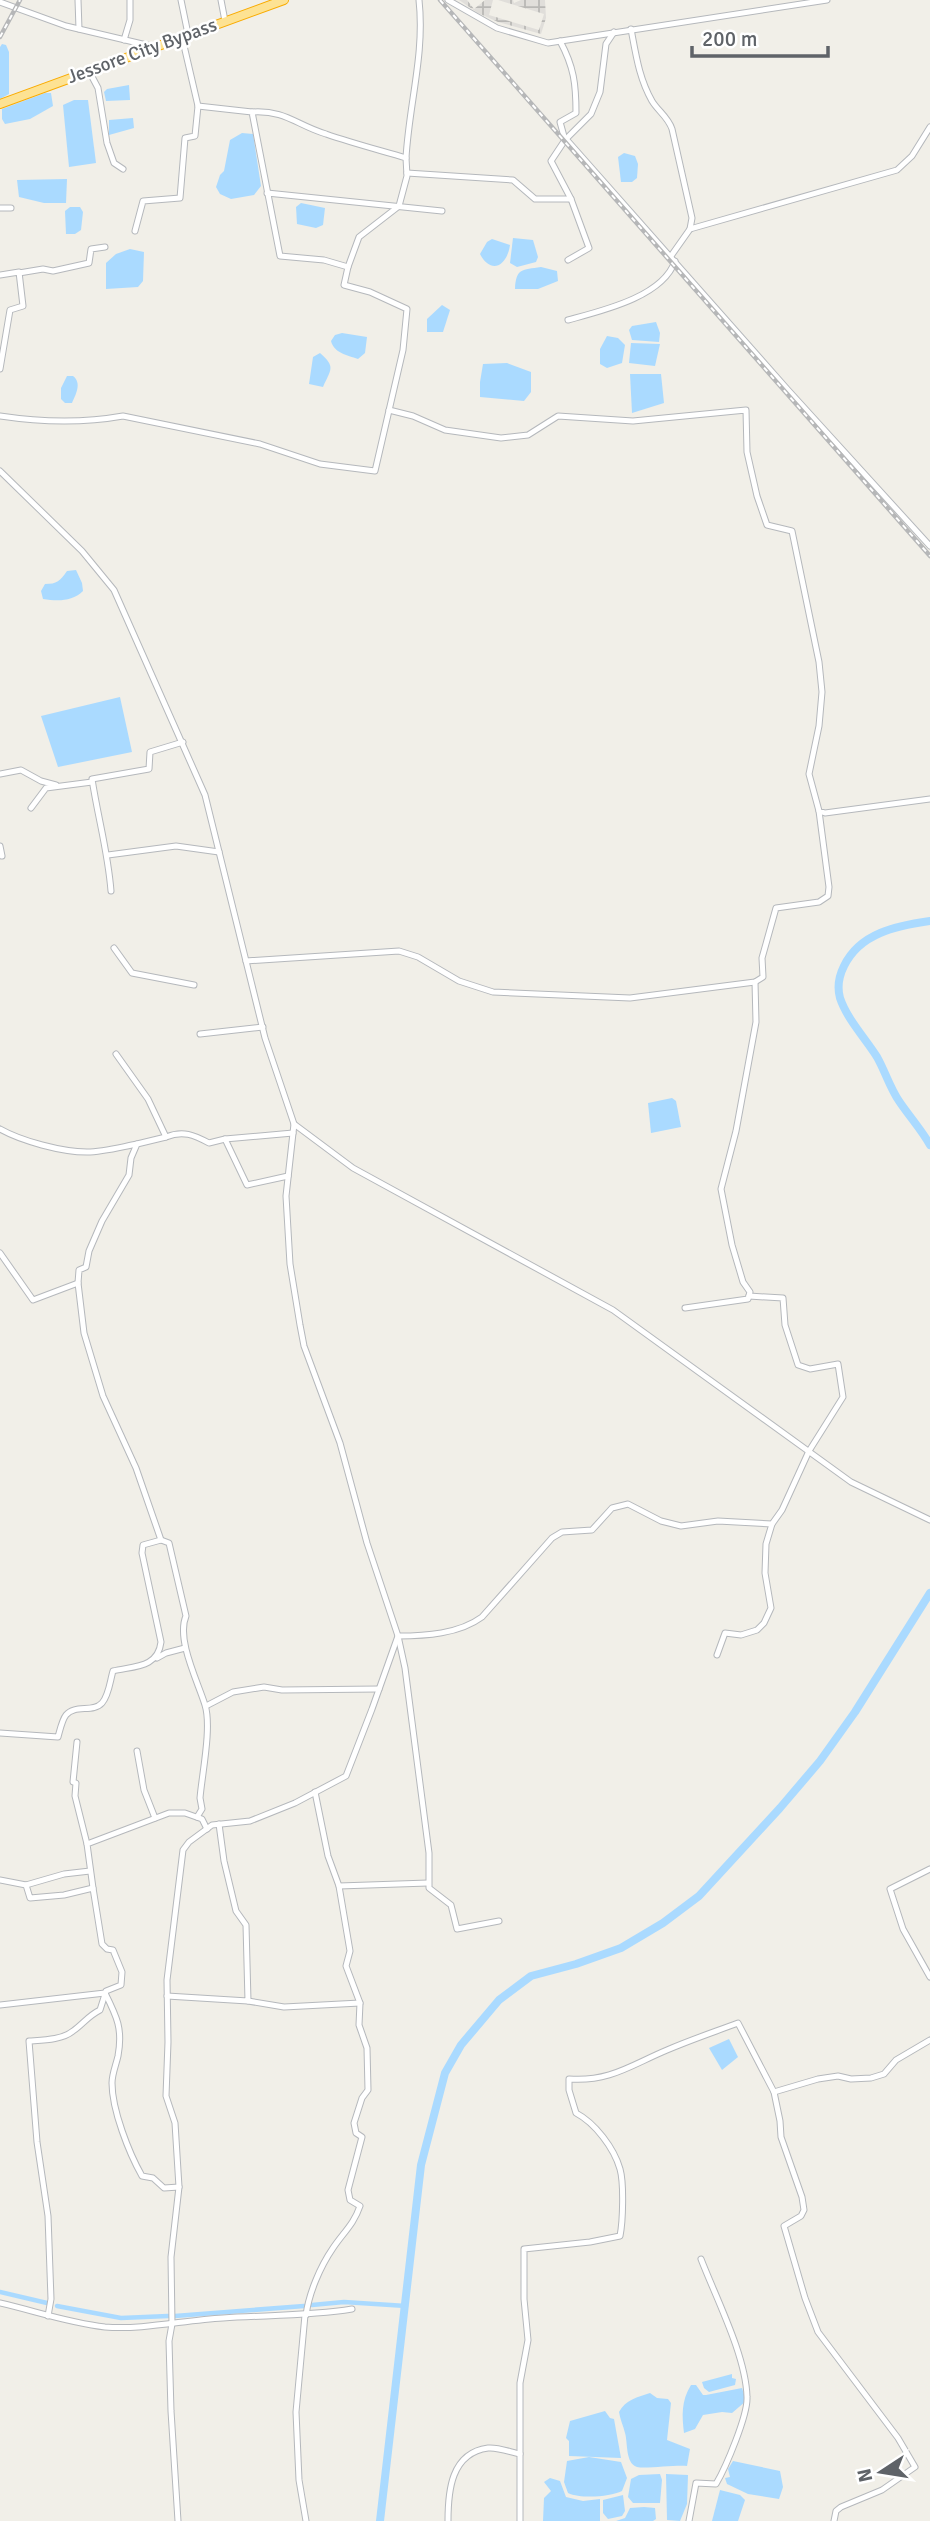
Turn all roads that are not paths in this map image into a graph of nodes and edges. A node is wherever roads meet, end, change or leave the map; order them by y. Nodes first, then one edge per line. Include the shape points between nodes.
1 (78, 0) edge
2 (130, 0) edge
3 (181, 0) edge
4 (221, 0) edge
5 (284, 0) edge
6 (419, 0) edge
7 (448, 0) edge
8 (827, 0) edge
9 (4, 2) edge
10 (225, 21) junction
11 (79, 29) junction
12 (631, 29) junction
13 (614, 32) junction
14 (185, 36) junction
15 (124, 40) junction
16 (560, 41) junction
17 (155, 47) junction
18 (89, 71) junction
19 (0, 104) edge
20 (198, 106) junction
21 (252, 112) junction
22 (930, 127) edge
23 (565, 140) junction
24 (406, 158) junction
25 (123, 169) dead end
26 (407, 173) junction
27 (267, 194) junction
28 (571, 199) junction
29 (399, 206) junction
30 (0, 208) edge
31 (11, 208) dead end
32 (442, 211) dead end
33 (690, 229) junction
34 (135, 231) dead end
35 (105, 247) dead end
36 (673, 259) junction
37 (568, 260) dead end
38 (348, 267) junction
39 (19, 273) junction
40 (0, 275) edge
41 (568, 320) dead end
42 (0, 369) edge
43 (389, 410) junction
44 (0, 416) edge
45 (0, 471) edge
46 (930, 546) edge
47 (183, 742) junction
48 (0, 774) edge
49 (92, 782) junction
50 (61, 786) junction
51 (930, 799) edge
52 (31, 808) dead end
53 (819, 811) junction
54 (0, 846) edge
55 (219, 852) junction
56 (108, 855) junction
57 (2, 856) edge
58 (111, 891) dead end
59 (114, 948) dead end
60 (246, 961) junction
61 (755, 982) junction
62 (194, 985) dead end
63 (262, 1027) junction
64 (200, 1034) dead end
65 (116, 1054) dead end
66 (294, 1124) junction
67 (0, 1129) edge
68 (293, 1133) junction
69 (166, 1137) junction
70 (225, 1139) junction
71 (137, 1144) junction
72 (288, 1176) junction
73 (0, 1253) edge
74 (78, 1283) junction
75 (749, 1296) junction
76 (685, 1308) dead end
77 (809, 1451) junction
78 (928, 1520) edge
79 (772, 1524) junction
80 (161, 1541) junction
81 (398, 1636) junction
82 (185, 1648) junction
83 (717, 1655) dead end
84 (154, 1660) junction
85 (379, 1689) junction
86 (206, 1706) junction
87 (0, 1733) edge
88 (77, 1742) dead end
89 (137, 1751) dead end
90 (315, 1792) junction
91 (197, 1817) junction
92 (155, 1818) junction
93 (219, 1824) junction
94 (207, 1829) junction
95 (87, 1844) junction
96 (930, 1869) edge
97 (90, 1871) junction
98 (0, 1880) edge
99 (428, 1883) junction
100 (26, 1885) junction
101 (339, 1886) junction
102 (93, 1888) junction
103 (499, 1921) dead end
104 (930, 1977) edge
105 (105, 1993) junction
106 (167, 1996) junction
107 (248, 2001) junction
108 (360, 2003) junction
109 (0, 2005) edge
110 (930, 2040) edge
111 (774, 2092) junction
112 (179, 2187) junction
113 (701, 2259) dead end
114 (0, 2302) edge
115 (352, 2309) dead end
116 (306, 2315) junction
117 (48, 2316) junction
118 (172, 2324) junction
119 (520, 2454) junction
120 (178, 2521) edge
121 (306, 2521) edge
122 (448, 2521) edge
123 (520, 2521) edge
124 (689, 2521) edge
125 (834, 2521) edge

1 - 11 street
2 - 15 street
3 - 14 street
4 - 10 street
5 - 10 highway, Jessore City Bypass
6 - 24 street via 420,55
7 - 16 street via 497,28 548,43
8 - 12 street
9 - 11 street via 15,10
10 - 14 highway, Jessore City Bypass
11 - 15 street
12 - 13 street
12 - 33 street via 640,76 672,129 692,218
13 - 16 street
13 - 23 street via 606,44 600,92 591,114
14 - 17 highway, Jessore City Bypass
14 - 20 street
15 - 17 street
16 - 23 street via 571,60 576,83 576,113 560,122
17 - 18 highway, Jessore City Bypass
18 - 19 highway, Jessore City Bypass
18 - 25 street via 98,88 107,143 114,163
20 - 21 street
20 - 34 street via 195,136 185,138 180,198 143,201
21 - 24 street via 271,111 322,133
21 - 27 street
22 - 33 street via 897,170
23 - 28 street via 551,161
23 - 36 street
24 - 26 street
26 - 28 street via 503,179 519,183 535,199
26 - 29 street
27 - 29 street
27 - 38 street via 280,256
28 - 37 street via 589,248
29 - 32 street
29 - 38 street via 359,237
30 - 31 street
33 - 36 street
35 - 39 street via 91,248 89,263
36 - 41 street via 669,275 640,295
36 - 46 street
38 - 43 street via 344,285 407,309
39 - 40 street
39 - 42 street via 23,306 10,310
43 - 44 street via 375,471 320,464 260,444 124,416 53,421
43 - 53 street via 445,430 501,438 528,435 558,416 633,421 746,410 747,452 757,496 767,525 792,531 819,662 821,703 809,774
45 - 47 street via 82,551 114,590
47 - 49 street via 150,752 149,769
47 - 55 street via 205,796
48 - 50 street via 22,770
49 - 50 street
49 - 56 street
50 - 52 street via 46,788
51 - 53 street
53 - 61 street via 828,895 820,902 776,908 762,958 763,977
54 - 57 street
55 - 56 street via 176,846
55 - 60 street
56 - 58 street
59 - 62 street via 132,973
60 - 61 street via 400,951 459,981 493,992 533,995 629,998
60 - 63 street
61 - 75 street via 755,1022 721,1189 732,1245
63 - 64 street
63 - 66 street
65 - 69 street via 148,1099
66 - 68 street
66 - 77 street via 353,1168 613,1310
67 - 71 street via 47,1146 87,1152
68 - 70 street
68 - 72 street
69 - 70 street via 192,1134 209,1143
69 - 71 street
70 - 72 street via 247,1185
71 - 74 street via 129,1175 102,1221 86,1267 79,1270
72 - 81 street via 290,1264 304,1346 340,1443
73 - 74 street via 33,1300
74 - 80 street via 84,1333 103,1396 136,1468
75 - 76 street
75 - 77 street via 783,1298 785,1325 798,1365 839,1367 843,1397
77 - 78 street via 851,1482
77 - 79 street
79 - 81 street via 718,1521 681,1526 633,1505 619,1505 592,1530 562,1532 552,1538 475,1623
79 - 83 street via 765,1573 771,1608 757,1630 725,1633
80 - 82 street via 169,1543 179,1584 186,1616
80 - 84 street via 146,1543 142,1553 161,1642
81 - 85 street
81 - 99 street via 429,1853
82 - 84 street
82 - 86 street
84 - 87 street via 113,1671 102,1704 73,1710 65,1716 58,1737
85 - 86 street via 264,1687 233,1692
85 - 90 street via 346,1776
86 - 91 street via 202,1809
88 - 95 street via 73,1782
89 - 92 street
90 - 93 street via 250,1821
90 - 101 street
91 - 92 street via 169,1813
91 - 94 street
92 - 95 street
93 - 94 street
93 - 107 street via 236,1911 246,1925
94 - 106 street via 183,1850
95 - 97 street
96 - 104 street via 890,1889 903,1930
97 - 100 street
97 - 102 street
98 - 100 street
99 - 101 street
99 - 103 street via 451,1905 457,1930
100 - 102 street via 30,1898
101 - 108 street via 350,1951 346,1966
102 - 105 street via 102,1944 113,1950 122,1972 121,1985
105 - 109 street
105 - 112 street via 119,2023 112,2082 115,2103 135,2163 142,2176 153,2178 164,2188
105 - 117 street via 100,2011 73,2032 29,2041 48,2216
106 - 107 street
106 - 112 street via 166,2096 175,2123
107 - 108 street via 284,2007
108 - 116 street via 368,2090 354,2123 362,2137 348,2190 350,2200 360,2206 323,2265
110 - 111 street via 896,2060 884,2074 818,2079
111 - 119 street via 738,2023 623,2072 569,2079 576,2113 599,2133 621,2170 622,2224 620,2236 524,2249 527,2340 520,2383
111 - 125 street via 781,2137 804,2210 784,2226 811,2315 828,2348 915,2467 882,2490 841,2507
112 - 118 street via 171,2257
113 - 124 street via 736,2346 747,2397 716,2484 696,2483
114 - 117 street
115 - 116 street
116 - 118 street
116 - 121 street via 296,2412
117 - 118 street via 108,2327
118 - 120 street via 170,2411
119 - 122 street via 491,2448 460,2461 453,2474
119 - 123 street

